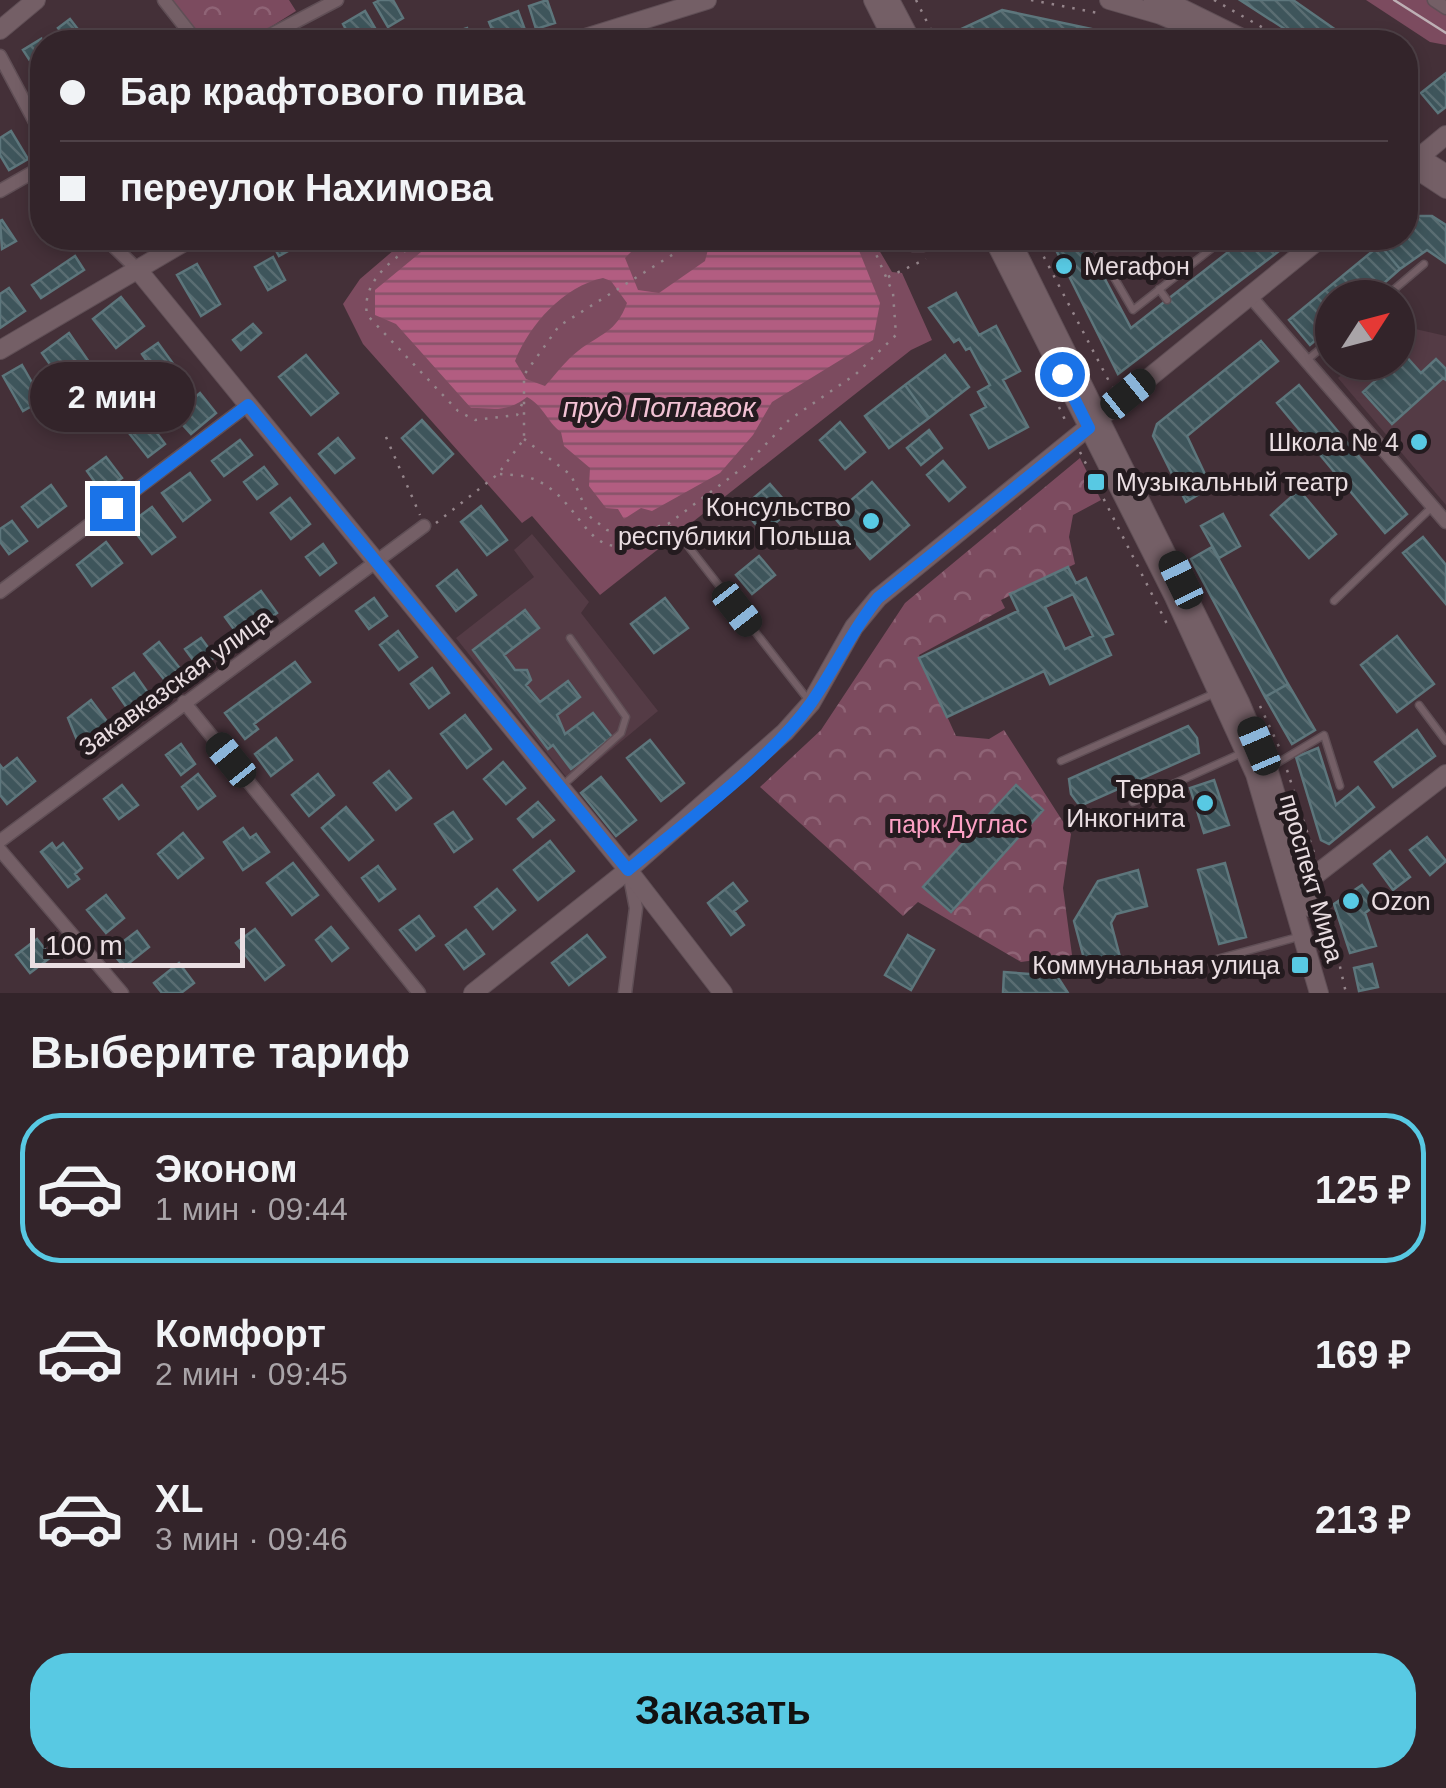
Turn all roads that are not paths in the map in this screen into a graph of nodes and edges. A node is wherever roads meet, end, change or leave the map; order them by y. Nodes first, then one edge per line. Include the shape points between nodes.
1 (36, 0) edge
2 (164, 0) edge
3 (337, 0) edge
4 (708, 0) edge
5 (873, 0) edge
6 (890, 0) edge
7 (1110, 0) edge
8 (1152, 0) edge
9 (1434, 0) edge
10 (1446, 8) edge
11 (0, 30) edge
12 (188, 30) edge
13 (280, 30) edge
14 (611, 30) edge
15 (888, 30) edge
16 (906, 30) edge
17 (1197, 30) edge
18 (1203, 30) edge
19 (0, 56) edge
20 (30, 112) edge
21 (1446, 136) edge
22 (1418, 155) edge
23 (1418, 164) edge
24 (1418, 168) edge
25 (30, 174) edge
26 (1446, 174) edge
27 (1446, 189) edge
28 (0, 191) edge
29 (117, 250) edge
30 (170, 250) edge
31 (999, 250) edge
32 (1015, 250) edge
33 (1098, 250) edge
34 (1210, 250) edge
35 (1305, 250) edge
36 (1424, 264) dead end
37 (138, 270) junction
38 (1405, 280) edge
39 (1159, 290) junction
40 (1250, 296) junction
41 (1167, 300) dead end
42 (0, 350) edge
43 (1315, 353) edge
44 (1306, 360) junction
45 (248, 405) junction
46 (1088, 429) junction
47 (1432, 506) junction
48 (1446, 522) edge
49 (424, 526) road end
50 (688, 546) road end
51 (379, 562) junction
52 (0, 592) edge
53 (1334, 600) dead end
54 (570, 638) dead end
55 (1218, 691) junction
56 (184, 702) junction
57 (811, 703) junction
58 (1419, 705) dead end
59 (1446, 741) edge
60 (1245, 752) junction
61 (1062, 761) dead end
62 (1268, 768) junction
63 (1446, 774) edge
64 (1340, 786) dead end
65 (561, 787) junction
66 (1133, 802) dead end
67 (0, 841) edge
68 (0, 850) edge
69 (628, 870) junction
70 (1298, 888) junction
71 (1304, 936) junction
72 (1165, 973) dead end
73 (122, 993) edge
74 (419, 993) edge
75 (473, 993) edge
76 (625, 993) edge
77 (724, 993) edge
78 (1319, 993) edge
79 (1331, 993) edge

1 - 11 street
2 - 12 street
3 - 13 street
4 - 14 street
5 - 15 street
6 - 16 street
7 - 17 street
8 - 18 street
9 - 10 street
19 - 20 street
21 - 22 street
23 - 26 street
24 - 27 street
25 - 28 street
29 - 37 street
30 - 37 street
31 - 46 street, проспект Мира
32 - 46 street, проспект Мира
33 - 39 lane via 1133,310
34 - 39 lane
35 - 40 street
36 - 38 lane
37 - 42 street
37 - 45 street
39 - 41 lane
40 - 44 street
40 - 46 street via 1191,332
43 - 44 lane
44 - 47 street
45 - 51 street
45 - 52 street
46 - 55 street, проспект Мира
46 - 57 street via 878,598
46 - 62 street, проспект Мира
47 - 48 street
47 - 53 lane
49 - 51 street, Закавказская улица
50 - 57 lane
51 - 56 street, Закавказская улица
51 - 65 street
54 - 65 lane via 626,717 621,733
55 - 60 street, проспект Мира
55 - 61 lane
56 - 67 street, Закавказская улица
56 - 74 street
57 - 69 street
58 - 59 lane
60 - 66 lane
60 - 70 street, проспект Мира
62 - 64 lane via 1324,735
62 - 70 street, проспект Мира
63 - 70 street
65 - 69 street
68 - 73 street
69 - 75 street
69 - 76 street via 636,908
69 - 77 street
70 - 71 street, проспект Мира
70 - 79 street, проспект Мира
71 - 72 lane
71 - 78 street, проспект Мира

